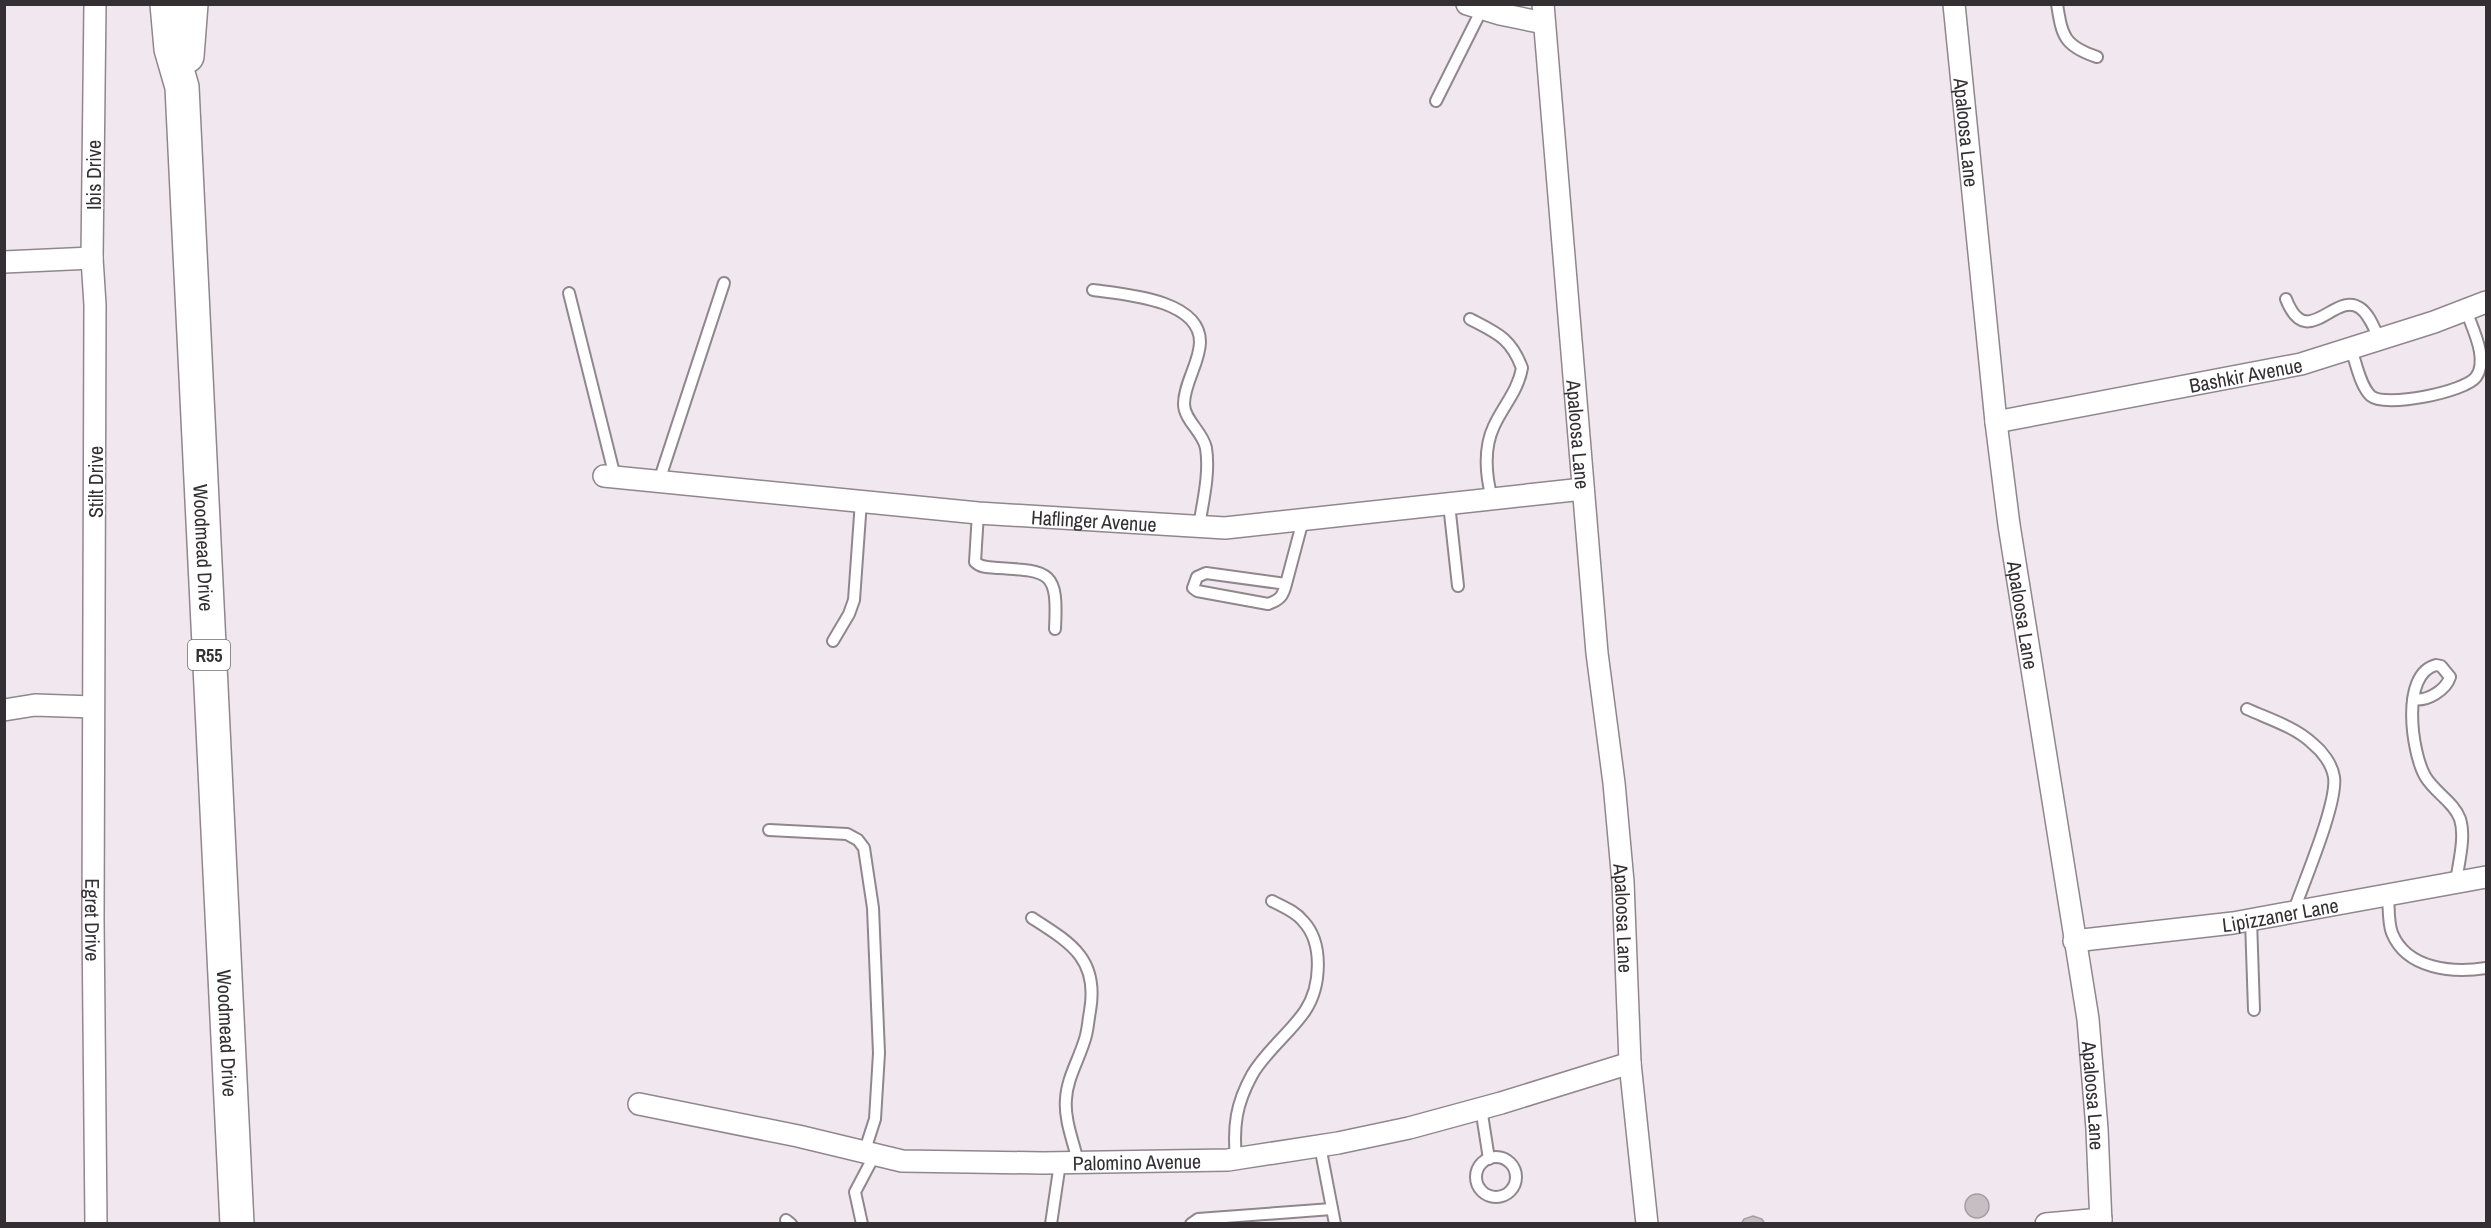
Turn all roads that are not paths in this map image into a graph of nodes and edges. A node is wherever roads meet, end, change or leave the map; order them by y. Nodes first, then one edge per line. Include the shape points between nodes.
1 (95, 4) edge
2 (167, 4) edge
3 (191, 4) edge
4 (1954, 4) edge
5 (2057, 4) edge
6 (1474, 7) edge
7 (1543, 14) edge
8 (2097, 57) dead end
9 (182, 87) junction
10 (1436, 101) dead end
11 (92, 258) junction
12 (4, 262) edge
13 (724, 283) dead end
14 (1093, 290) dead end
15 (569, 293) dead end
16 (2286, 299) dead end
17 (2487, 302) edge
18 (2466, 310) junction
19 (1470, 319) dead end
20 (2380, 340) junction
21 (2351, 349) junction
22 (1996, 422) junction
23 (609, 476) joint
24 (659, 481) junction
25 (1583, 489) junction
26 (1492, 499) junction
27 (861, 501) junction
28 (1449, 504) junction
29 (978, 513) junction
30 (1303, 520) junction
31 (1200, 526) junction
32 (1286, 584) junction
33 (1458, 586) dead end
34 (1055, 628) dead end
35 (833, 640) dead end
36 (2413, 699) dead end
37 (93, 706) junction
38 (4, 710) edge
39 (2247, 710) dead end
40 (769, 830) dead end
41 (2487, 877) edge
42 (2456, 883) junction
43 (2388, 896) junction
44 (1272, 901) dead end
45 (2293, 913) junction
46 (1032, 918) dead end
47 (2251, 920) junction
48 (2074, 941) junction
49 (2487, 968) edge
50 (2253, 1010) dead end
51 (1630, 1063) junction
52 (639, 1104) dead end
53 (1480, 1108) junction
54 (1320, 1146) junction
55 (869, 1154) junction
56 (1236, 1159) junction
57 (1489, 1159) dead end
58 (1069, 1163) junction
59 (1332, 1209) junction
60 (2101, 1221) edge
61 (96, 1224) edge
62 (237, 1224) edge
63 (862, 1224) edge
64 (1051, 1224) edge
65 (1191, 1224) edge
66 (1335, 1224) edge
67 (1647, 1224) edge
68 (2046, 1224) edge

1 - 11 street, Ibis Drive
2 - 9 main road, Woodmead Drive / R55 via 171,49
3 - 9 main road, Woodmead Drive / R55
4 - 22 street, Apaloosa Lane
5 - 8 lane via 2065,38
6 - 7 street
6 - 10 lane
7 - 25 street, Apaloosa Lane
9 - 62 main road, Woodmead Drive / R55
11 - 12 street
11 - 37 street, Stilt Drive via 96,305
13 - 24 lane
14 - 31 lane via 1161,301 1178,310 1197,329 1200,342 1184,402 1185,413 1200,432 1206,448
15 - 23 lane
16 - 20 lane via 2290,311 2307,321 2352,304 2359,307
17 - 18 street, Bashkir Avenue
18 - 20 street, Bashkir Avenue
18 - 21 lane via 2481,365 2477,376 2464,387 2381,401 2365,389
19 - 26 lane via 1501,334 1522,368 1514,393 1493,427 1486,477
20 - 21 street, Bashkir Avenue
21 - 22 street, Bashkir Avenue via 2280,369
22 - 48 street, Apaloosa Lane
23 - 24 street, Haflinger Avenue
24 - 27 street, Haflinger Avenue
25 - 26 street, Haflinger Avenue
25 - 51 street, Apaloosa Lane via 1623,882
26 - 28 street, Haflinger Avenue
27 - 29 street, Haflinger Avenue
27 - 35 lane via 854,600
28 - 30 street, Haflinger Avenue
28 - 33 lane
29 - 31 street, Haflinger Avenue
29 - 34 lane via 975,562 979,566 1038,571 1047,576 1054,588
30 - 31 street, Haflinger Avenue
30 - 32 lane
32 - 32 lane via 1278,601 1268,604 1194,588 1197,577 1206,573
36 - 42 lane via 2417,759 2427,779 2459,818
37 - 38 street via 35,705
37 - 61 street, Egret Drive
39 - 45 lane via 2298,732 2323,755 2334,778 2329,811
40 - 55 lane via 847,834 858,840 868,859 879,1053
41 - 42 street, Lipizzaner Lane
42 - 43 street, Lipizzaner Lane
43 - 45 street, Lipizzaner Lane
43 - 49 lane via 2392,932 2418,961 2447,971
44 - 56 lane via 1303,920 1312,933 1317,952 1315,984 1305,1011 1253,1075 1236,1115
45 - 47 street, Lipizzaner Lane
46 - 58 lane via 1078,952 1092,978 1094,993 1085,1039 1065,1101
47 - 48 street, Lipizzaner Lane
47 - 50 lane
48 - 60 street, Apaloosa Lane via 2088,1019
51 - 53 street, Palomino Avenue
51 - 67 street, Apaloosa Lane
52 - 55 street, Palomino Avenue
53 - 54 street, Palomino Avenue via 1409,1128
53 - 57 lane
54 - 56 street, Palomino Avenue
54 - 59 lane
55 - 58 street, Palomino Avenue via 902,1161
55 - 63 lane via 855,1192
56 - 58 street, Palomino Avenue
58 - 64 lane
59 - 65 lane via 1198,1219
59 - 66 lane
60 - 68 street

